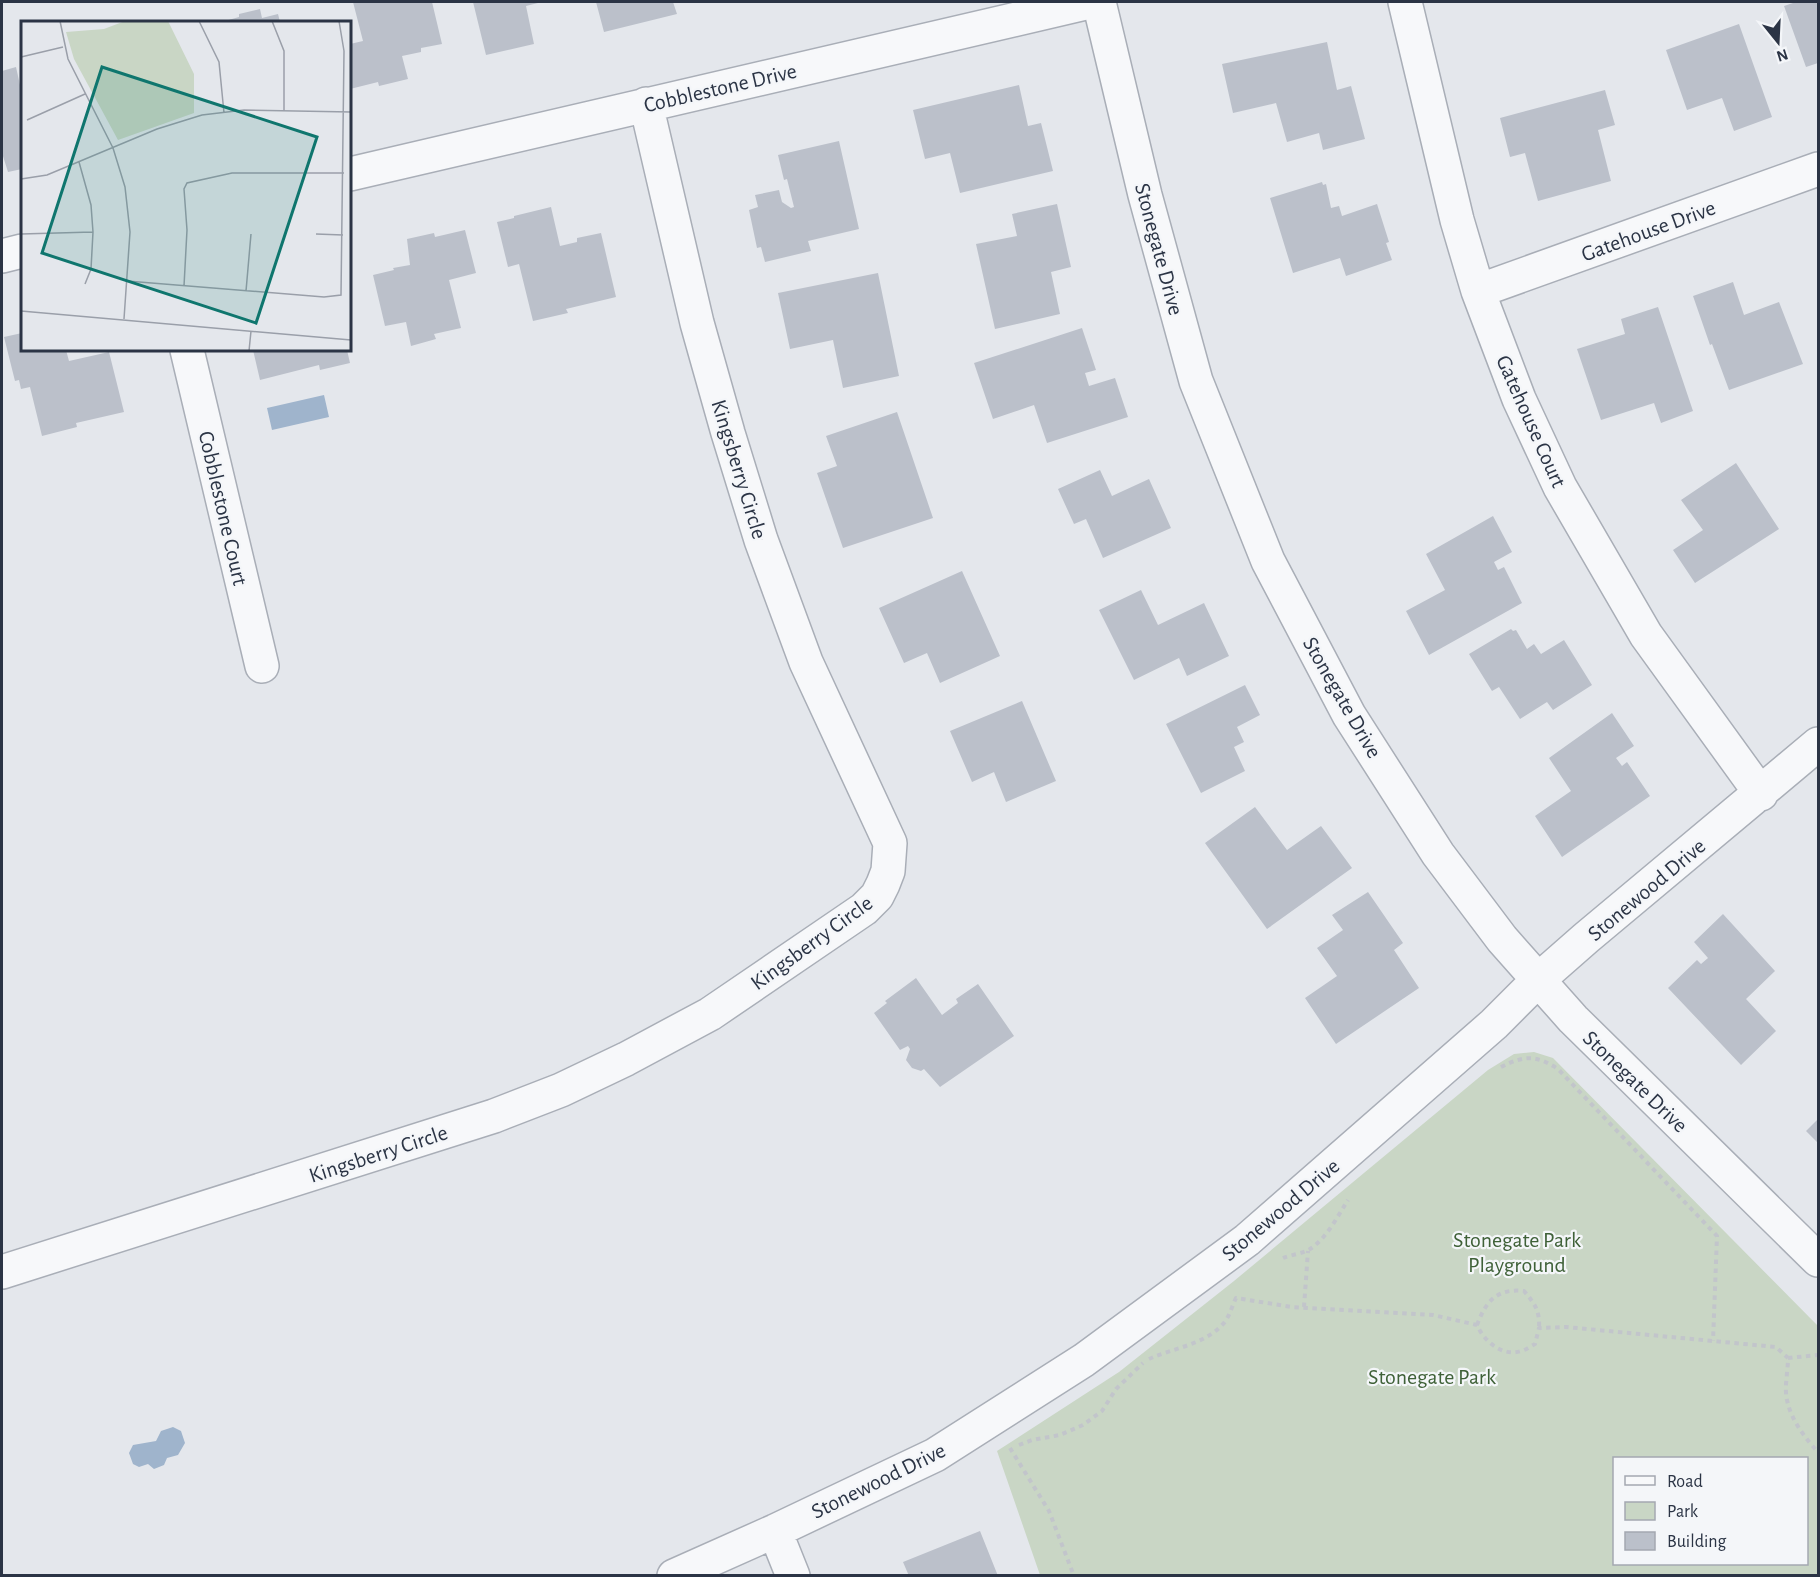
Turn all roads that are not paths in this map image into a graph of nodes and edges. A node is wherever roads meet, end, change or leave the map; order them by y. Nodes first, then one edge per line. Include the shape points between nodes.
1 (1090, 2) edge
2 (1099, 2) edge
3 (1406, 2) edge
4 (646, 104) junction
5 (1818, 169) edge
6 (351, 174) edge
7 (21, 251) edge
8 (2, 256) edge
9 (1478, 291) junction
10 (187, 351) edge
11 (262, 666) dead end
12 (1818, 744) edge
13 (1761, 794) junction
14 (1537, 981) junction
15 (1818, 1260) edge
16 (2, 1272) edge
17 (775, 1531) junction
18 (674, 1575) edge
19 (793, 1575) edge

1 - 4 street, Cobblestone Drive
2 - 14 street, Stonegate Drive via 1145,195 1196,381 1268,561 1349,715 1438,854
3 - 9 street, Gatehouse Court via 1457,220
4 - 6 street, Cobblestone Drive
4 - 16 street, Kingsberry Circle via 697,323 761,540 806,662 890,843 888,871 877,896 853,917 710,1014 561,1090 422,1140
5 - 9 street, Gatehouse Drive
7 - 8 street
9 - 13 street, Gatehouse Court via 1519,399 1560,487 1646,635
10 - 11 street, Cobblestone Court
12 - 13 street, Stonewood Drive
13 - 14 street, Stonewood Drive
14 - 15 street, Stonegate Drive
14 - 17 street, Stonewood Drive via 1494,1024 1247,1240 1084,1360 934,1455
17 - 18 street, Stonewood Drive
17 - 19 street

